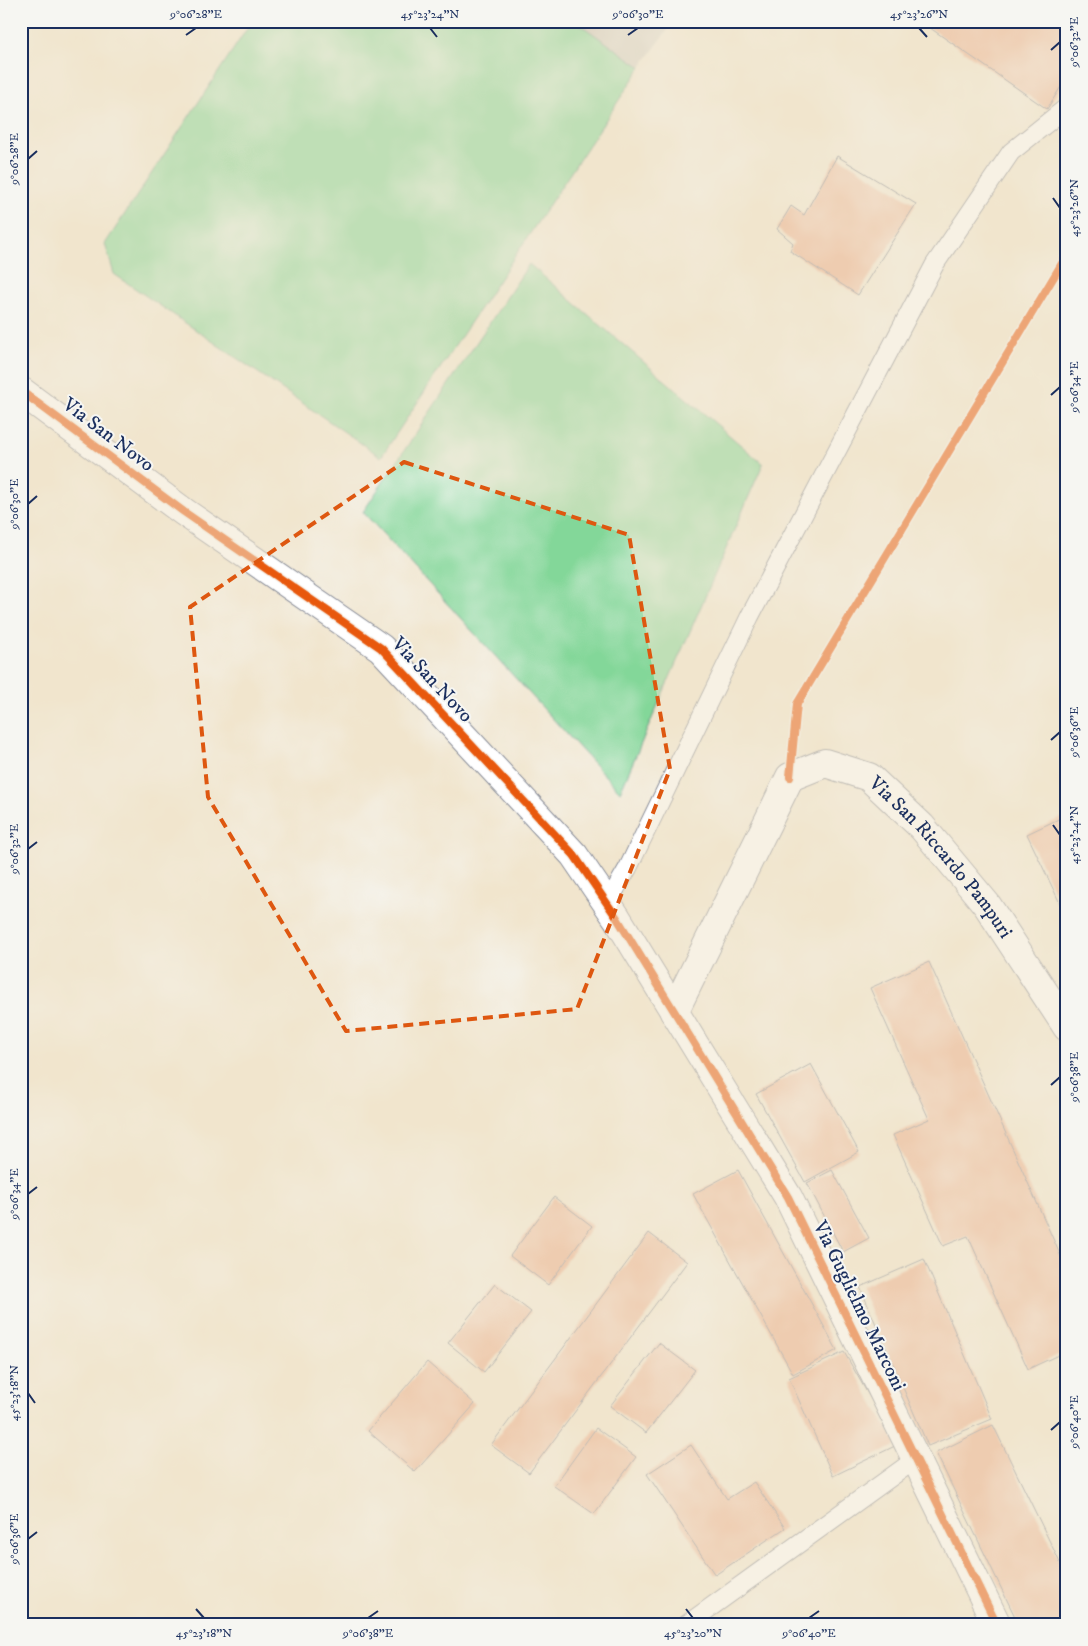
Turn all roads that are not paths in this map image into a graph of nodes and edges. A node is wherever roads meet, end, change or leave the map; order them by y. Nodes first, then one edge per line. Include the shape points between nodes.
1 (1067, 106) edge
2 (21, 391) edge
3 (606, 904) junction
4 (674, 1012) junction
5 (1067, 1028) edge
6 (916, 1459) junction
7 (686, 1625) edge
8 (997, 1625) edge

1 - 3 lane via 1011,152 936,264 750,616 628,868
2 - 3 street, Via San Novo via 184,512 381,648 574,855
3 - 4 street, Via San Novo
4 - 5 street, Via San Riccardo Pampuri via 790,777 825,763 869,777 922,827 987,905
4 - 6 street, Via Guglielmo Marconi via 788,1197
6 - 7 lane
6 - 8 street, Via Guglielmo Marconi

